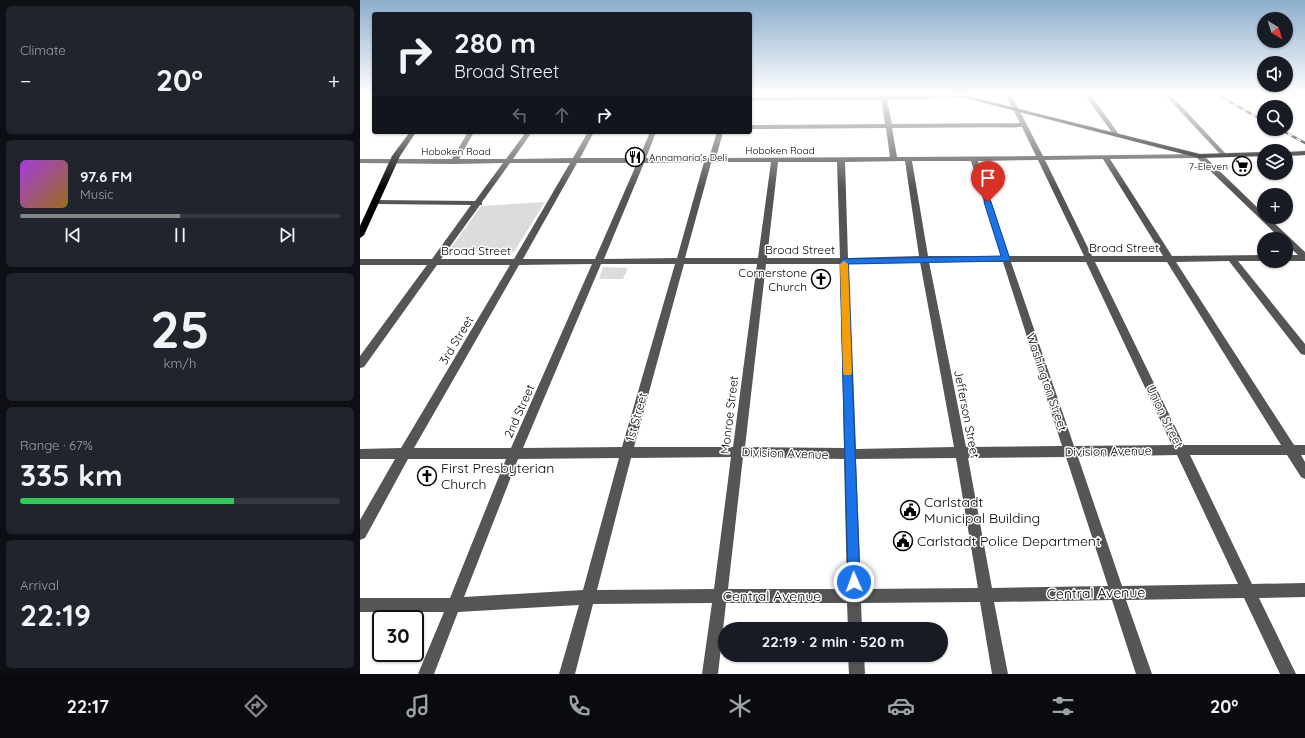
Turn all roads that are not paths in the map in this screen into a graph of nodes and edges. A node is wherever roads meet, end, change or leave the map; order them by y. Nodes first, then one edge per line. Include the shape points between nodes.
1 (857, 125) edge
2 (888, 125) edge
3 (1023, 125) edge
4 (1084, 125) edge
5 (1110, 125) edge
6 (1196, 125) edge
7 (752, 127) edge
8 (1115, 133) junction
9 (412, 134) edge
10 (470, 134) edge
11 (528, 134) edge
12 (590, 134) edge
13 (652, 134) edge
14 (719, 134) edge
15 (1305, 153) edge
16 (1257, 154) edge
17 (1293, 154) edge
18 (1224, 155) junction
19 (1199, 156) junction
20 (1105, 157) junction
21 (1041, 158) junction
22 (894, 159) junction
23 (974, 159) junction
24 (775, 160) junction
25 (841, 160) junction
26 (908, 160) junction
27 (575, 161) junction
28 (642, 161) junction
29 (710, 161) junction
30 (394, 162) junction
31 (454, 162) junction
32 (507, 162) junction
33 (362, 163) edge
34 (376, 202) junction
35 (479, 202) junction
36 (1279, 232) edge
37 (360, 236) edge
38 (1293, 246) edge
39 (1231, 258) junction
40 (1257, 258) edge
41 (1293, 258) edge
42 (1305, 258) edge
43 (924, 259) junction
44 (1006, 259) junction
45 (1089, 259) junction
46 (1171, 259) junction
47 (762, 261) junction
48 (844, 261) junction
49 (360, 262) edge
50 (435, 262) junction
51 (517, 262) junction
52 (599, 262) junction
53 (681, 262) junction
54 (1305, 351) edge
55 (360, 364) edge
56 (1181, 450) junction
57 (1291, 450) junction
58 (1305, 450) edge
59 (626, 452) junction
60 (738, 452) junction
61 (1071, 452) junction
62 (403, 453) junction
63 (515, 453) junction
64 (961, 453) junction
65 (360, 454) edge
66 (850, 454) junction
67 (1305, 473) edge
68 (360, 533) edge
69 (1305, 590) edge
70 (1248, 591) junction
71 (1117, 593) junction
72 (986, 595) junction
73 (720, 596) junction
74 (854, 596) junction
75 (587, 597) junction
76 (360, 605) edge
77 (455, 605) junction
78 (855, 622) edge
79 (856, 662) edge
80 (426, 674) edge
81 (567, 674) edge
82 (710, 674) edge
83 (857, 674) edge
84 (1000, 674) edge
85 (1144, 674) edge
86 (1288, 674) edge

1 - 7 street
2 - 22 street
3 - 21 street, Union Street
4 - 8 main road
5 - 8 street
6 - 18 street
8 - 19 main road
9 - 30 main road
10 - 31 street
11 - 32 street
12 - 27 street, 3rd Street
13 - 28 street, 2nd Street
14 - 29 street, 1st Street
15 - 17 main road
16 - 18 main road
18 - 19 main road
19 - 20 street, Hoboken Road
19 - 36 street
20 - 21 street, Hoboken Road
20 - 46 street
21 - 23 street, Hoboken Road
21 - 45 street, Union Street
22 - 25 street, Hoboken Road
22 - 26 street, Hoboken Road
23 - 26 street, Hoboken Road
23 - 44 street, Washington Street
24 - 25 street, Hoboken Road
24 - 29 street, Hoboken Road
24 - 47 street, Monroe Street
25 - 48 street
26 - 43 street, Jefferson Street
27 - 28 street, Hoboken Road
27 - 32 street, Hoboken Road
27 - 51 street, 3rd Street
28 - 29 street, Hoboken Road
28 - 52 street, 2nd Street
29 - 53 street, 1st Street
30 - 31 street, Hoboken Road
30 - 33 street, Hoboken Road
30 - 34 main road
31 - 32 street, Hoboken Road
32 - 35 street
34 - 35 street
34 - 37 main road
35 - 50 street
38 - 42 street
39 - 40 street, Broad Street
39 - 46 street, Broad Street
39 - 54 street
41 - 42 street
43 - 44 street, Broad Street
43 - 48 street, Broad Street
43 - 64 street, Jefferson Street
44 - 45 street, Broad Street
44 - 61 street, Washington Street
45 - 46 street, Broad Street
45 - 56 street, Union Street
46 - 57 street
47 - 48 street, Broad Street
47 - 53 street, Broad Street
47 - 60 street, Monroe Street
48 - 66 street
49 - 50 street, Broad Street
50 - 51 street, Broad Street
50 - 55 street
51 - 52 street, Broad Street
51 - 62 street, 3rd Street
52 - 53 street, Broad Street
52 - 63 street, 2nd Street
53 - 59 street, 1st Street
56 - 57 street, Division Avenue
56 - 61 street, Division Avenue
56 - 70 street, Union Street
57 - 58 street, Division Avenue
57 - 67 street
59 - 60 street, Division Avenue
59 - 63 street, Division Avenue
59 - 75 street, 1st Street
60 - 66 street, Division Avenue
60 - 73 street, Monroe Street
61 - 64 street, Division Avenue
61 - 71 street, Washington Street
62 - 63 street, Division Avenue
62 - 65 street, Division Avenue
62 - 68 street, 3rd Street
63 - 77 street, 2nd Street
64 - 66 street, Division Avenue
64 - 72 street, Jefferson Street
66 - 74 street
69 - 70 street, Central Avenue
70 - 71 street, Central Avenue
70 - 86 street, Union Street
71 - 72 street, Central Avenue
71 - 85 street, Washington Street
72 - 74 street, Central Avenue
72 - 84 street, Jefferson Street
73 - 74 street, Central Avenue
73 - 75 street, Central Avenue
73 - 82 street, Monroe Street
74 - 78 street
75 - 77 street, Central Avenue
75 - 81 street, 1st Street
76 - 77 street, Central Avenue
77 - 80 street, 2nd Street
79 - 83 street

